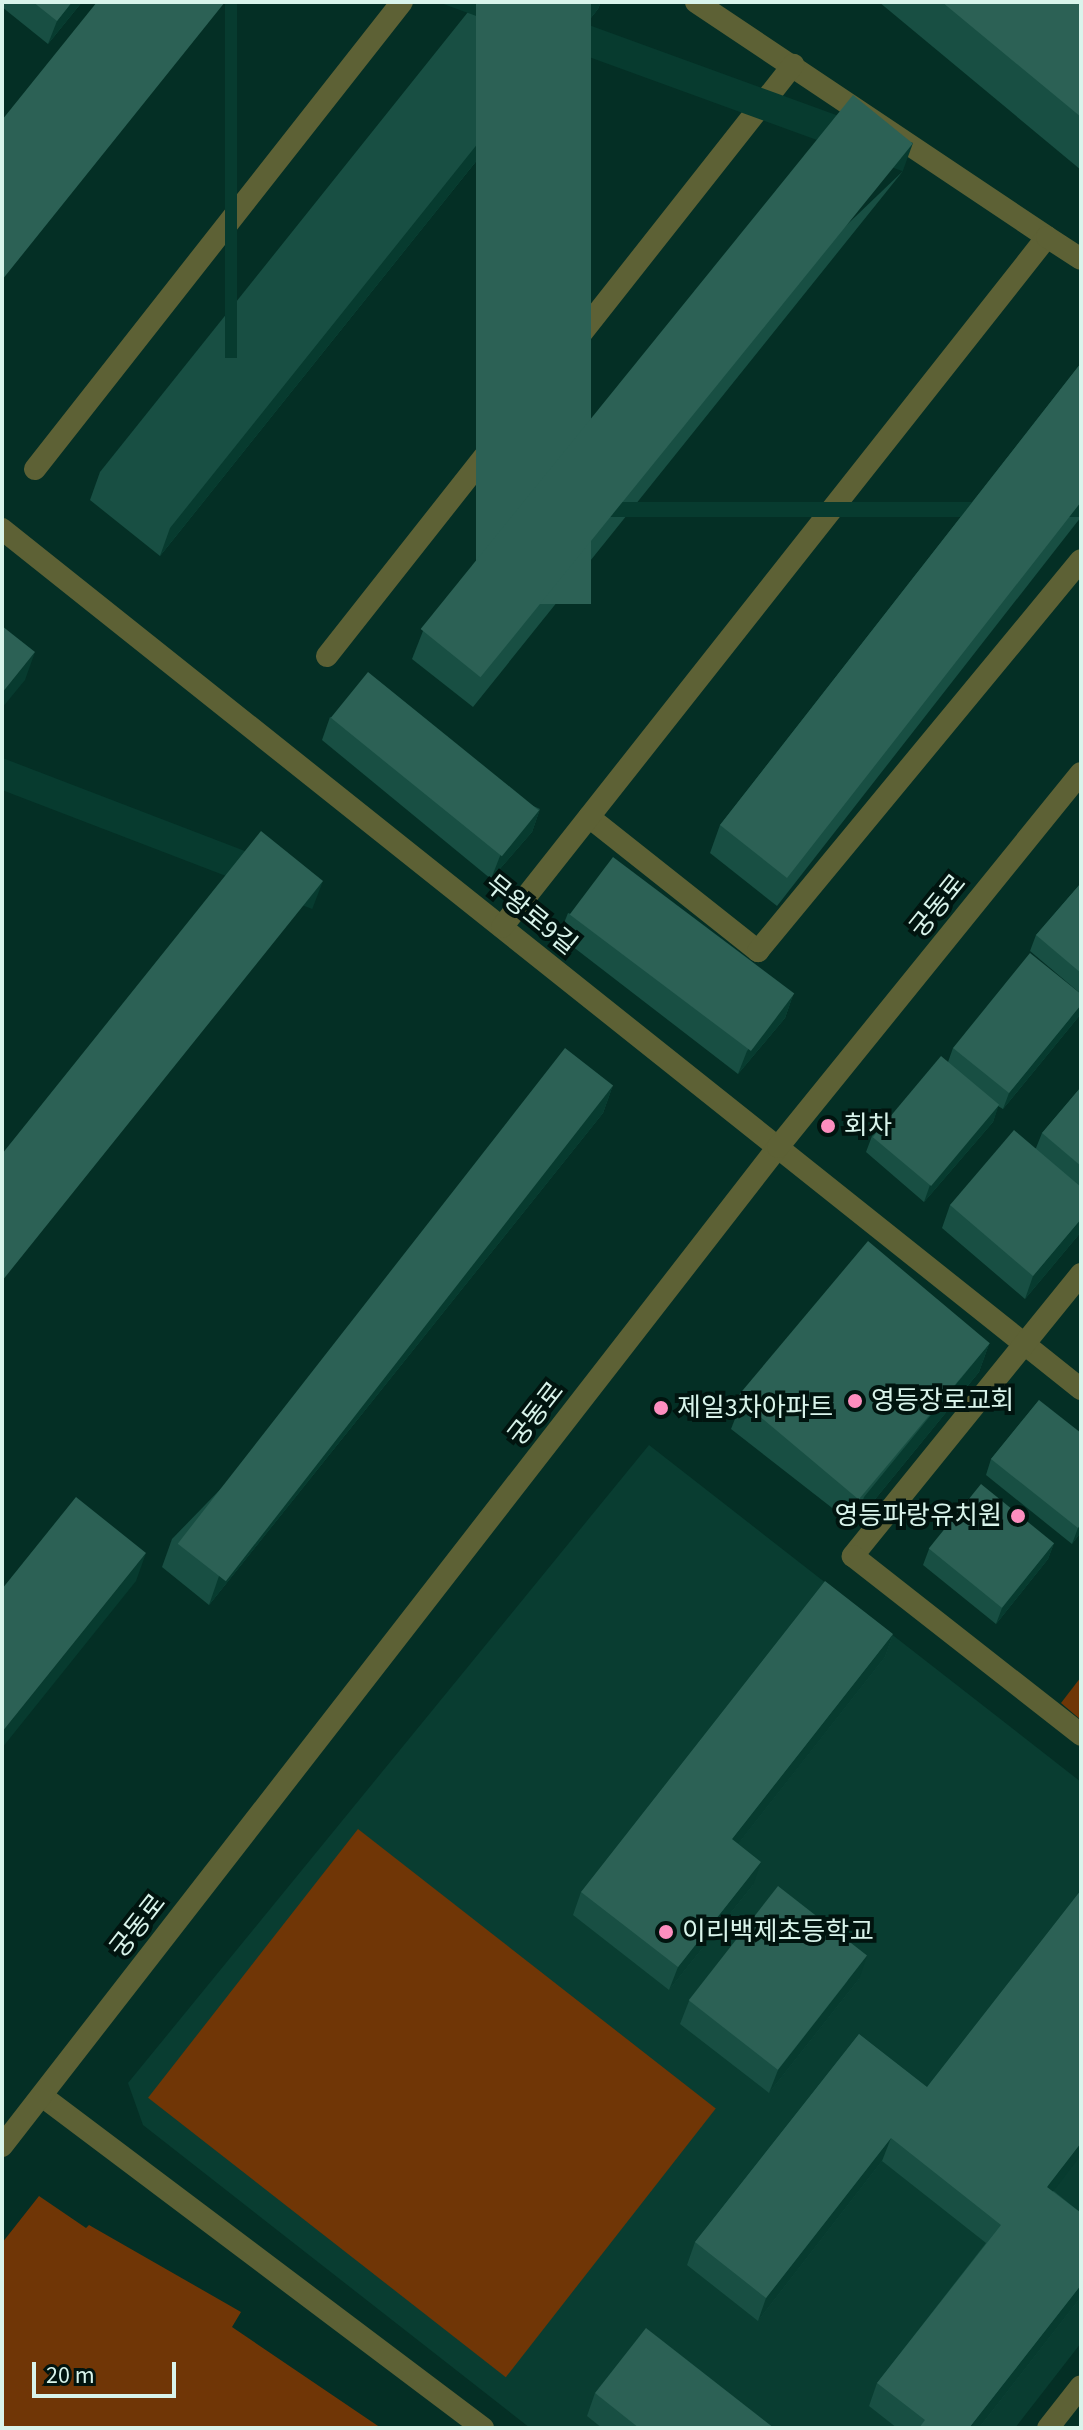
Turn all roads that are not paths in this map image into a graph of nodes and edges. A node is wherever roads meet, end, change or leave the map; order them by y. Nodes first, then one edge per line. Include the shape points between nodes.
1 (402, 2) edge
2 (696, 2) edge
3 (793, 65) junction
4 (1047, 237) junction
5 (1081, 259) edge
6 (35, 469) dead end
7 (2, 529) edge
8 (1081, 560) edge
9 (327, 656) dead end
10 (1081, 773) edge
11 (589, 817) junction
12 (502, 927) junction
13 (778, 1147) junction
14 (1081, 1274) edge
15 (1025, 1345) junction
16 (1081, 1389) edge
17 (1081, 1735) edge
18 (42, 2096) junction
19 (2, 2146) edge
20 (1081, 2386) edge
21 (483, 2428) edge
22 (1048, 2428) edge

1 - 6 street
2 - 3 street
3 - 4 street
3 - 9 street
4 - 5 street
4 - 11 street
7 - 12 street, 무왕로9길
8 - 11 street via 758,951
10 - 13 street, 궁동로
11 - 12 street
12 - 13 street, 무왕로9길
13 - 15 street, 무왕로9길
13 - 18 street, 궁동로
14 - 15 street
15 - 16 street, 무왕로9길
15 - 17 street via 853,1556
18 - 19 street, 궁동로
18 - 21 street
20 - 22 street

